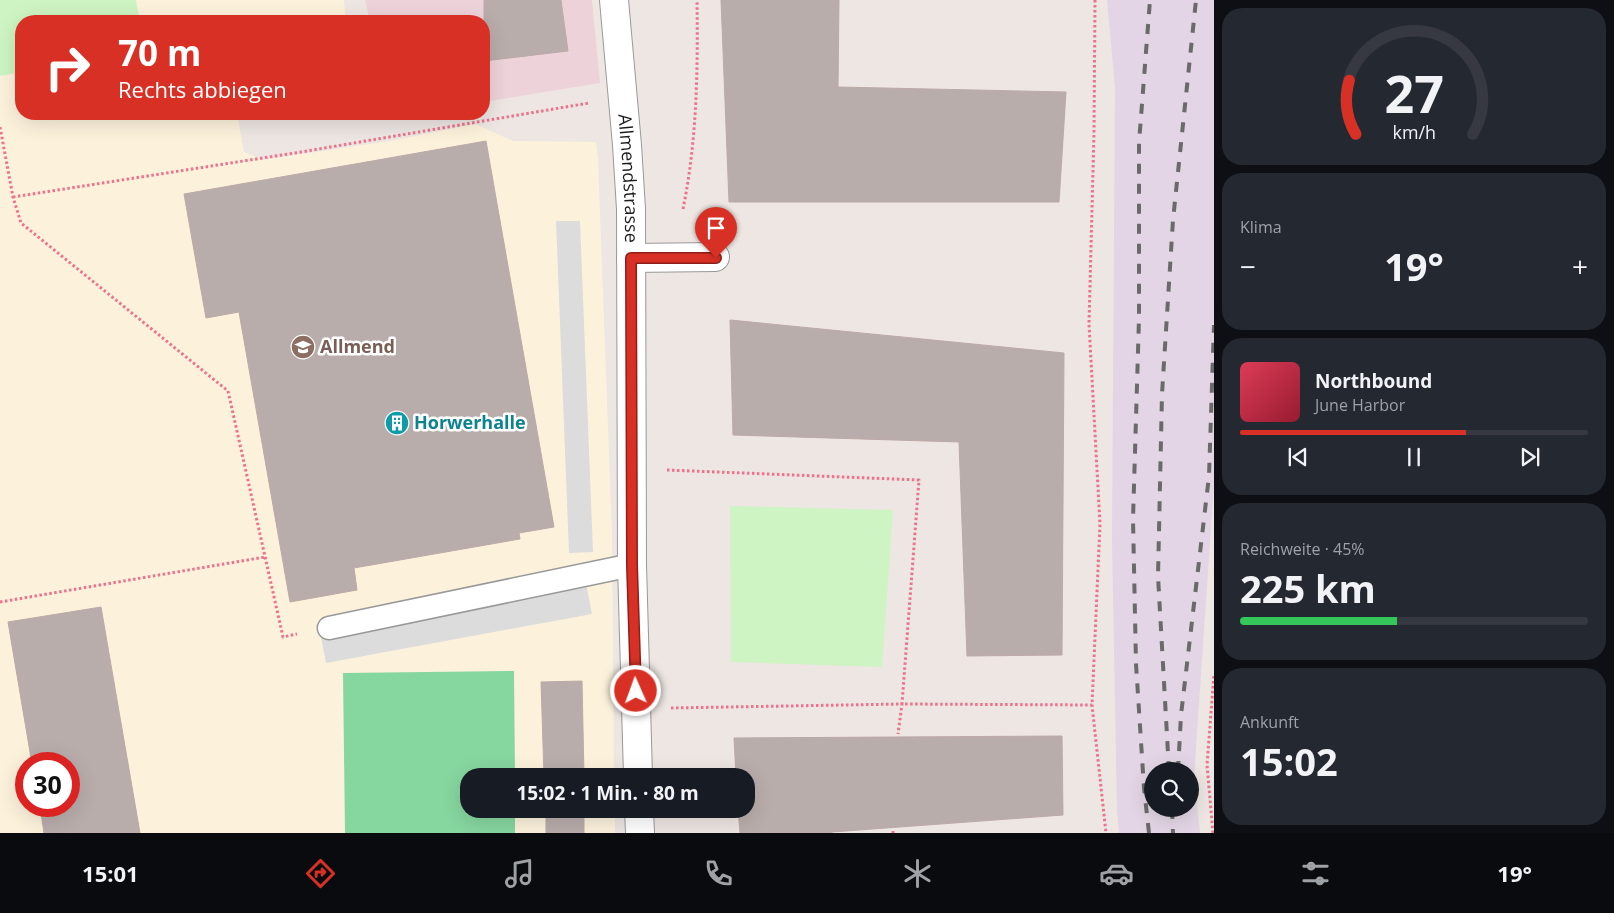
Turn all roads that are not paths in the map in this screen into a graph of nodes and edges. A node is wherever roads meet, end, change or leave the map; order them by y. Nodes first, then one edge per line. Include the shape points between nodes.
1 (614, 0) edge
2 (631, 258) junction
3 (716, 258) dead end
4 (632, 565) junction
5 (329, 628) road end
6 (638, 768) edge
7 (639, 818) edge
8 (640, 833) edge

1 - 2 street, Allmendstrasse via 629,181
2 - 3 street
2 - 4 street, Allmendstrasse
4 - 5 lane
4 - 6 street, Allmendstrasse
7 - 8 street

